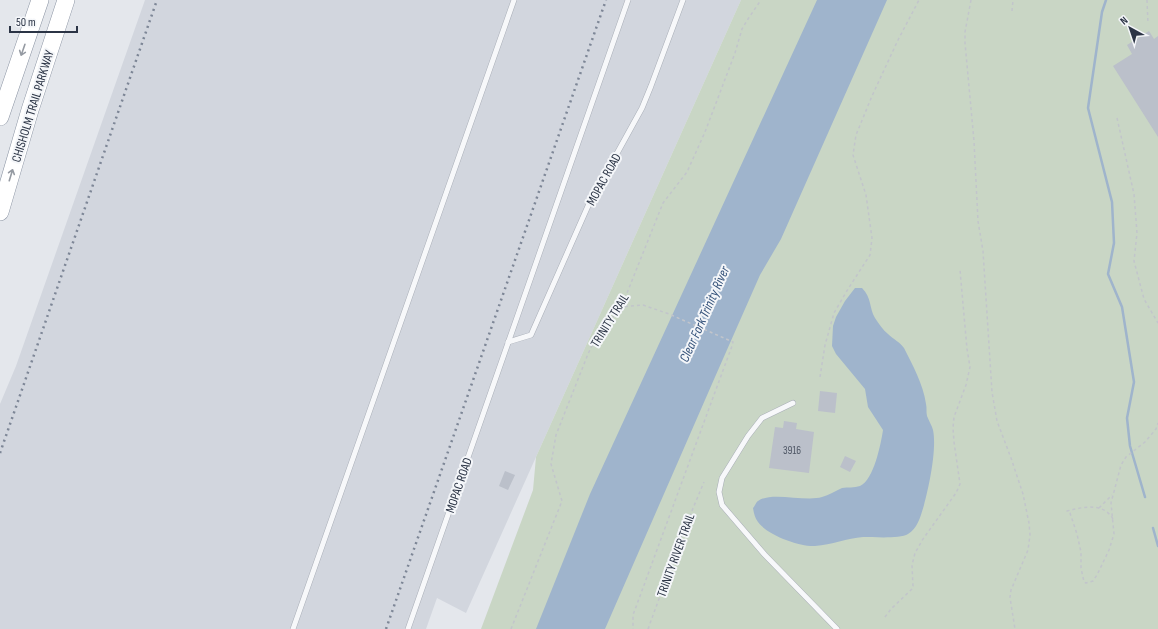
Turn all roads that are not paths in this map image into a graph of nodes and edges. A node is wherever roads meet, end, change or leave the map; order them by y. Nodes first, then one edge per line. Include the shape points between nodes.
1 (40, 0) edge
2 (66, 0) edge
3 (514, 0) edge
4 (628, 0) edge
5 (683, 0) edge
6 (0, 117) edge
7 (0, 212) edge
8 (508, 342) junction
9 (793, 403) dead end
10 (293, 629) edge
11 (408, 629) edge
12 (838, 629) edge

1 -> 6 highway, CHISHOLM TRAIL PARKWAY
7 -> 2 highway, CHISHOLM TRAIL PARKWAY
3 - 10 lane
4 - 8 lane, MOPAC ROAD
5 - 8 lane, MOPAC ROAD via 642,108 588,206 531,335
8 - 11 lane, MOPAC ROAD
9 - 12 lane via 762,418 722,478 719,492 722,505 765,555

